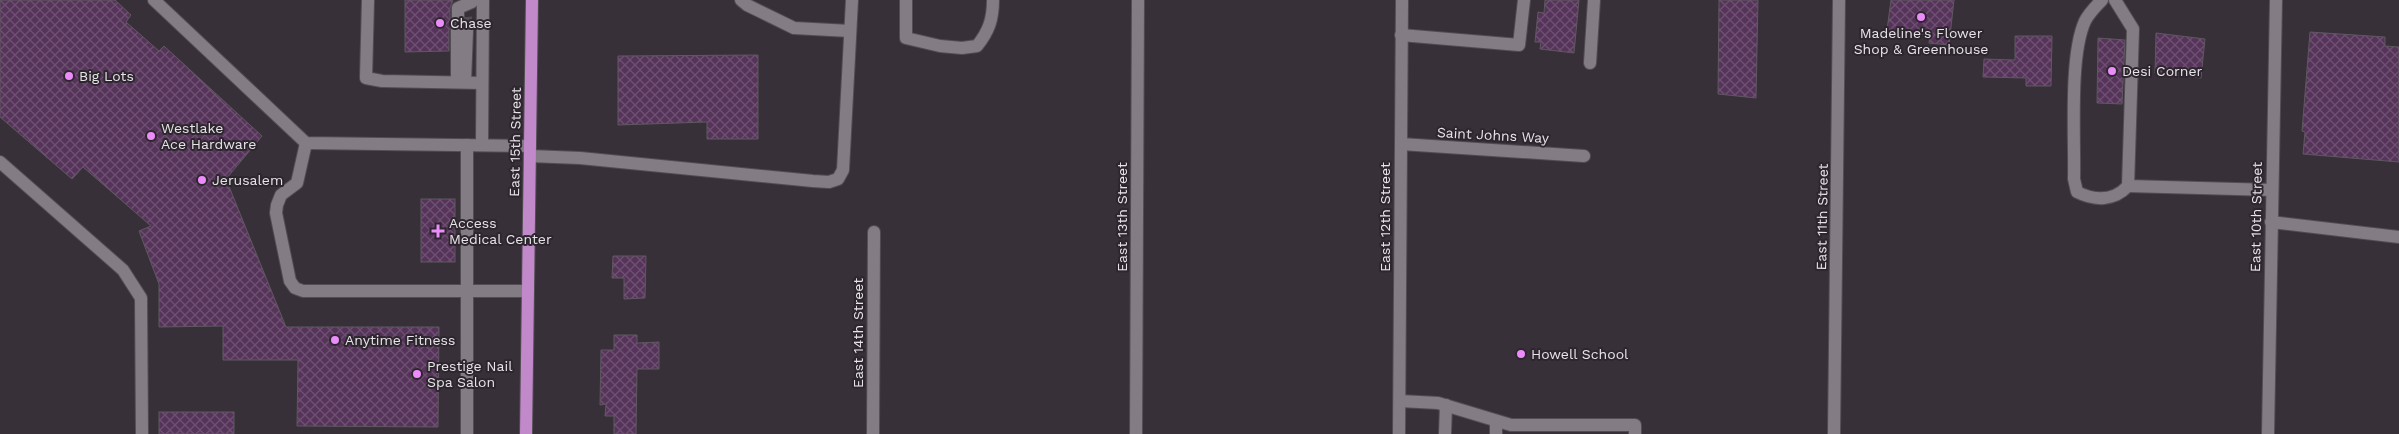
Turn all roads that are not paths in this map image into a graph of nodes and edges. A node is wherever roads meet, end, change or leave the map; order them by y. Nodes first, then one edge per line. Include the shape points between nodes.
1 (154, 0) edge
2 (368, 0) edge
3 (532, 0) edge
4 (741, 0) edge
5 (852, 0) edge
6 (906, 0) edge
7 (993, 0) edge
8 (1138, 0) edge
9 (1402, 0) edge
10 (1524, 0) edge
11 (1594, 0) edge
12 (1839, 0) edge
13 (2102, 0) edge
14 (2116, 0) edge
15 (2276, 0) edge
16 (478, 1) edge
17 (850, 31) junction
18 (1401, 35) junction
19 (1590, 63) dead end
20 (461, 82) junction
21 (482, 83) junction
22 (306, 143) junction
23 (1401, 144) junction
24 (466, 145) junction
25 (482, 145) junction
26 (530, 151) junction
27 (1584, 156) dead end
28 (0, 162) edge
29 (2128, 186) junction
30 (2272, 190) junction
31 (2271, 222) junction
32 (874, 232) dead end
33 (2399, 237) edge
34 (467, 290) junction
35 (528, 291) junction
36 (1400, 401) junction
37 (1446, 405) junction
38 (1496, 428) edge
39 (142, 434) edge
40 (467, 434) edge
41 (526, 434) edge
42 (873, 434) edge
43 (1136, 434) edge
44 (1400, 434) edge
45 (1445, 434) edge
46 (1635, 434) edge
47 (1834, 434) edge
48 (2268, 434) edge

1 - 22 street
2 - 20 street via 366,78
3 - 26 main road, East 15th Street
4 - 17 street via 794,28
5 - 17 street
6 - 7 street via 906,38 962,48 977,46 986,34 993,17
8 - 43 street, East 13th Street
9 - 18 street, East 12th Street
10 - 18 street via 1519,45
11 - 19 street
12 - 47 street, East 11th Street
13 - 29 street via 2086,20 2076,58 2074,179 2077,192 2089,198 2107,198 2120,194
14 - 29 street via 2132,29
15 - 30 street, East 10th Street
16 - 20 street via 462,24
16 - 21 street
17 - 26 street via 844,170 838,179 829,182
18 - 23 street, East 12th Street
20 - 21 street
21 - 25 street
22 - 24 street
22 - 34 street via 297,183 281,196 276,213 293,286 303,291
23 - 27 street, Saint Johns Way
23 - 36 street, East 12th Street
24 - 25 street
24 - 34 street
25 - 26 street
26 - 35 main road, East 15th Street
28 - 39 street via 123,270 141,298
29 - 30 street
30 - 31 street, East 10th Street
31 - 33 street
31 - 48 street, East 10th Street
32 - 42 street, East 14th Street
34 - 35 street
34 - 40 street
35 - 41 main road, East 15th Street
36 - 37 street
36 - 44 street, East 12th Street
37 - 38 street
37 - 45 street
38 - 46 street via 1511,425 1635,425

